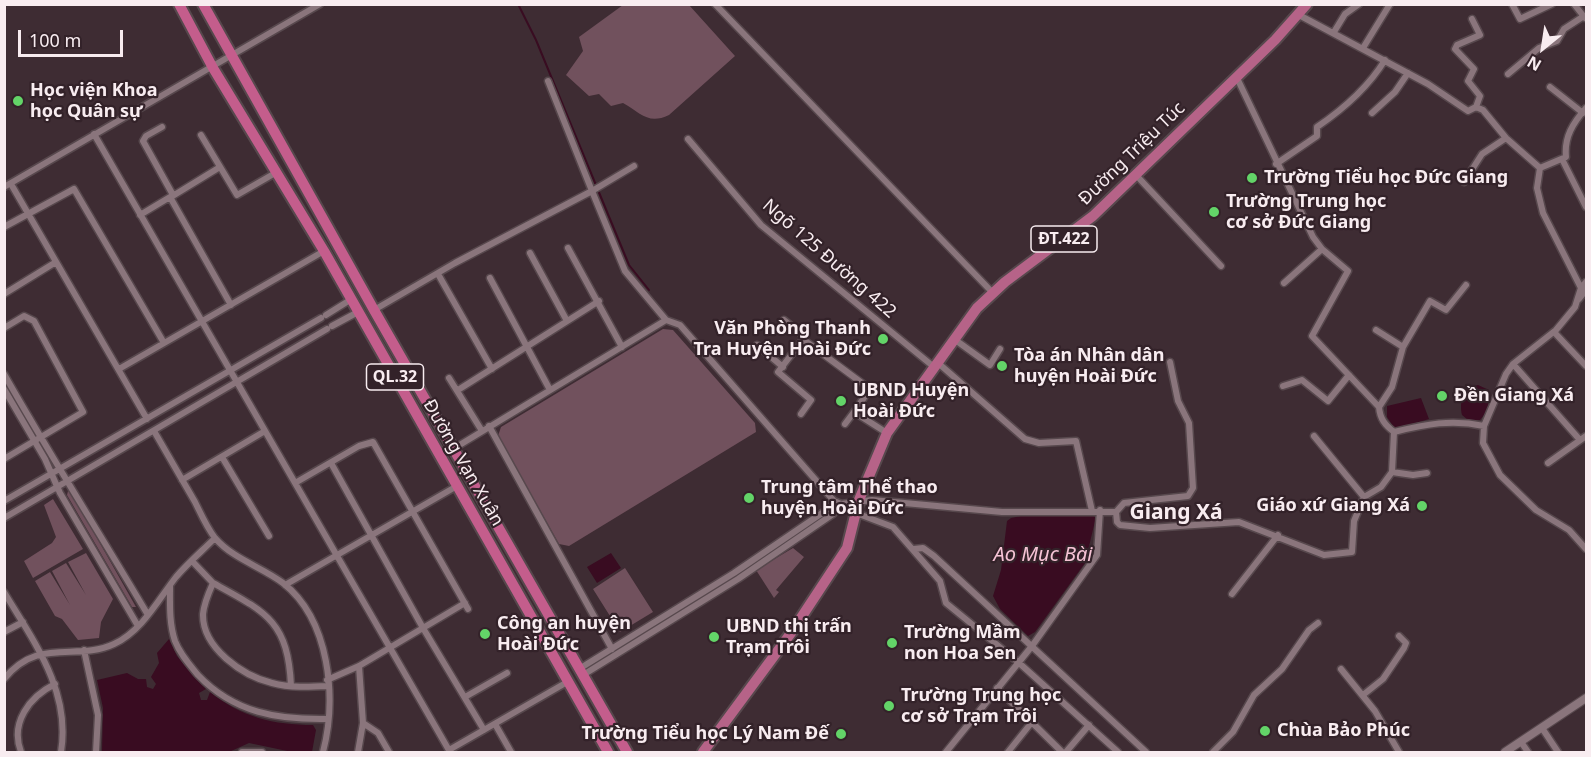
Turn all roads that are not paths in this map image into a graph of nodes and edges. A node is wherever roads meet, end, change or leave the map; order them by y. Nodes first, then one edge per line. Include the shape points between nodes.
1 (180, 4) edge
2 (203, 4) edge
3 (321, 4) edge
4 (715, 4) edge
5 (1359, 4) edge
6 (1390, 4) edge
7 (1512, 4) edge
8 (1552, 4) edge
9 (1574, 4) edge
10 (1306, 5) edge
11 (1299, 15) junction
12 (1585, 17) edge
13 (1472, 19) dead end
14 (1334, 32) junction
15 (1363, 48) junction
16 (232, 55) junction
17 (1385, 60) junction
18 (213, 68) junction
19 (1408, 73) junction
20 (1508, 75) dead end
21 (1237, 78) junction
22 (548, 81) dead end
23 (1550, 87) dead end
24 (1476, 107) junction
25 (1585, 110) edge
26 (1372, 114) dead end
27 (162, 127) dead end
28 (94, 134) junction
29 (201, 135) dead end
30 (1506, 138) junction
31 (688, 139) dead end
32 (1563, 159) junction
33 (1276, 164) junction
34 (634, 166) dead end
35 (220, 167) junction
36 (1540, 168) junction
37 (277, 172) junction
38 (1136, 175) junction
39 (1464, 182) dead end
40 (8, 186) edge
41 (592, 191) junction
42 (171, 196) junction
43 (1587, 207) edge
44 (28, 213) junction
45 (140, 215) junction
46 (4, 227) edge
47 (568, 248) dead end
48 (1322, 249) junction
49 (324, 251) junction
50 (530, 253) dead end
51 (56, 262) junction
52 (1221, 266) dead end
53 (438, 274) junction
54 (490, 278) dead end
55 (1587, 282) edge
56 (1284, 284) dead end
57 (1466, 285) dead end
58 (1584, 289) edge
59 (993, 293) junction
60 (4, 294) edge
61 (350, 300) junction
62 (599, 301) junction
63 (231, 305) junction
64 (374, 310) junction
65 (358, 312) junction
66 (666, 320) junction
67 (784, 320) dead end
68 (567, 321) junction
69 (201, 322) junction
70 (4, 327) edge
71 (1376, 330) dead end
72 (1554, 332) junction
73 (953, 338) junction
74 (804, 340) junction
75 (164, 343) junction
76 (757, 345) dead end
77 (526, 347) junction
78 (622, 347) junction
79 (1402, 347) junction
80 (1000, 350) dead end
81 (1170, 362) dead end
82 (936, 364) junction
83 (1513, 364) junction
84 (1587, 366) edge
85 (783, 367) junction
86 (119, 369) junction
87 (492, 369) junction
88 (230, 371) junction
89 (4, 374) edge
90 (1349, 375) junction
91 (449, 378) dead end
92 (236, 382) junction
93 (1283, 386) dead end
94 (4, 389) edge
95 (458, 390) junction
96 (550, 390) junction
97 (1379, 407) junction
98 (854, 412) junction
99 (801, 414) dead end
100 (147, 419) junction
101 (845, 424) dead end
102 (489, 426) junction
103 (1484, 426) junction
104 (154, 431) junction
105 (265, 431) junction
106 (482, 431) junction
107 (1394, 432) junction
108 (887, 433) junction
109 (1314, 436) dead end
110 (1587, 436) edge
111 (38, 440) junction
112 (1580, 440) junction
113 (453, 449) junction
114 (222, 457) junction
115 (4, 459) edge
116 (331, 463) junction
117 (1548, 463) dead end
118 (61, 469) junction
119 (1392, 472) junction
120 (1427, 473) dead end
121 (51, 474) junction
122 (69, 480) junction
123 (182, 480) junction
124 (295, 483) junction
125 (457, 486) junction
126 (57, 487) junction
127 (1364, 497) junction
128 (859, 500) junction
129 (4, 501) edge
130 (834, 501) junction
131 (841, 504) junction
132 (1100, 510) junction
133 (413, 511) junction
134 (1092, 511) junction
135 (1116, 512) junction
136 (856, 513) junction
137 (4, 518) edge
138 (370, 534) junction
139 (1278, 535) junction
140 (268, 536) dead end
141 (215, 538) junction
142 (914, 549) junction
143 (1587, 549) edge
144 (336, 554) junction
145 (192, 561) junction
146 (518, 562) junction
147 (505, 570) junction
148 (949, 570) junction
149 (940, 581) junction
150 (213, 583) junction
151 (170, 585) junction
152 (285, 585) junction
153 (4, 592) edge
154 (1232, 594) dead end
155 (147, 615) junction
156 (23, 622) junction
157 (1318, 623) dead end
158 (138, 626) junction
159 (423, 628) junction
160 (4, 632) edge
161 (1399, 636) dead end
162 (1032, 646) junction
163 (390, 648) junction
164 (612, 649) junction
165 (84, 650) junction
166 (42, 654) junction
167 (1018, 662) junction
168 (359, 666) junction
169 (1341, 669) dead end
170 (581, 672) junction
171 (507, 673) dead end
172 (4, 679) edge
173 (569, 681) junction
174 (54, 684) junction
175 (328, 684) junction
176 (291, 686) junction
177 (997, 687) junction
178 (1363, 695) junction
179 (465, 697) junction
180 (1587, 698) edge
181 (328, 719) junction
182 (1032, 722) junction
183 (363, 723) junction
184 (495, 723) junction
185 (1089, 725) junction
186 (1542, 728) junction
187 (484, 730) junction
188 (1521, 742) junction
189 (450, 752) edge
190 (21, 753) edge
191 (61, 753) edge
192 (96, 753) edge
193 (242, 753) edge
194 (262, 753) edge
195 (323, 753) edge
196 (358, 753) edge
197 (389, 753) edge
198 (512, 753) edge
199 (608, 753) edge
200 (627, 753) edge
201 (703, 753) edge
202 (946, 753) edge
203 (1008, 753) edge
204 (1064, 753) edge
205 (1118, 753) edge
206 (1146, 753) edge
207 (1214, 753) edge
208 (1399, 753) edge
209 (1505, 753) edge
210 (1528, 753) edge
211 (1558, 753) edge

1 - 18 highway, Đường Vạn Xuân / QL.32
2 - 16 highway, Đường Vạn Xuân / QL.32
3 - 16 street
4 - 59 street
5 - 14 street via 1345,14
6 - 15 street
7 - 8 street via 1520,19
9 - 12 street
10 - 11 main road, Đường Triệu Túc / ĐT.422
11 - 14 street
11 - 21 main road, Đường Triệu Túc / ĐT.422
12 - 20 street via 1564,29 1557,41 1539,48
13 - 24 street via 1480,34 1455,49 1474,69 1468,81 1480,96
14 - 15 street
15 - 17 street
16 - 18 street
16 - 64 highway, Đường Vạn Xuân / QL.32
17 - 19 street
17 - 33 street via 1369,83 1317,127 1317,136
18 - 28 street
18 - 37 highway, Đường Vạn Xuân / QL.32
19 - 24 street via 1468,111
19 - 26 street
21 - 33 street
21 - 38 main road, Đường Triệu Túc / ĐT.422
22 - 41 street
23 - 25 street
24 - 30 street
25 - 32 street via 1573,123
27 - 42 street via 143,141
28 - 40 street
28 - 45 street
29 - 35 street
30 - 36 street
30 - 39 street via 1482,154
31 - 82 street, Ngõ 125 Đường 422 via 761,225
32 - 36 street
32 - 43 street
33 - 48 street
34 - 41 street
35 - 37 street via 237,195
35 - 42 street
36 - 58 street via 1537,188 1543,213
37 - 49 highway, Đường Vạn Xuân / QL.32
38 - 52 street
38 - 59 main road, Đường Triệu Túc / ĐT.422 via 1093,216
40 - 44 street
41 - 53 street
41 - 66 street via 626,271
42 - 45 street
42 - 63 street
44 - 46 street
44 - 51 street
44 - 75 street via 74,189
45 - 69 street
47 - 62 street
48 - 56 street
48 - 90 street via 1348,271 1312,336
49 - 61 highway, Đường Vạn Xuân / QL.32
49 - 63 street
50 - 68 street
51 - 60 street
51 - 86 street
53 - 64 street
53 - 87 street
54 - 77 street
55 - 58 street
57 - 79 street via 1446,310 1430,301
58 - 72 street
59 - 73 main road, Đường Triệu Túc / ĐT.422
61 - 65 highway, Đường Vạn Xuân / QL.32
61 - 88 street
62 - 68 street
62 - 78 street
63 - 69 street
64 - 113 highway, Đường Vạn Xuân / QL.32
65 - 92 street
65 - 125 highway, Đường Vạn Xuân / QL.32
66 - 78 street
66 - 130 street via 680,326
67 - 74 street
68 - 77 street
69 - 75 street
69 - 88 street
70 - 111 street via 24,316 34,321 83,408 81,415
71 - 79 street
72 - 83 street
72 - 84 street
73 - 80 street via 990,365
73 - 82 main road, Đường Triệu Túc / ĐT.422
74 - 85 street
74 - 98 street via 870,389
75 - 86 street
76 - 85 street
77 - 87 street
77 - 96 street
78 - 96 street
79 - 97 street via 1392,387
81 - 135 street via 1178,401 1189,423 1191,493 1172,500 1124,504
82 - 108 main road, Đường Triệu Túc / ĐT.422
82 - 134 street, Ngõ 125 Đường 422 via 1025,439 1039,443 1076,441
83 - 103 street
83 - 112 street
85 - 99 street via 778,372 811,400
86 - 100 street
87 - 95 street
88 - 92 street
88 - 100 street
89 - 111 street
90 - 93 street via 1328,400 1302,380
90 - 97 street
91 - 95 street
92 - 104 street
92 - 105 street
94 - 111 street
95 - 106 street
96 - 102 street
97 - 107 street via 1384,424
98 - 101 street
98 - 108 street
100 - 118 street
102 - 106 street
102 - 164 street
103 - 107 street via 1436,422
103 - 143 street via 1484,443 1500,475 1536,510 1569,530
104 - 122 street
104 - 123 street
105 - 114 street
105 - 124 street
106 - 113 street
107 - 119 street
108 - 128 main road, Đường Triệu Túc / ĐT.422
109 - 127 street
110 - 112 street
111 - 115 street
111 - 118 street
111 - 121 street
112 - 117 street
113 - 146 highway, Đường Vạn Xuân / QL.32
114 - 123 street
114 - 140 street
116 - 124 street
116 - 133 street via 373,442
116 - 138 street
118 - 121 street
118 - 122 street
119 - 120 street
119 - 127 street via 1381,487
121 - 126 street
121 - 129 street
122 - 126 street
122 - 155 street
123 - 141 street
124 - 144 street
125 - 133 street
125 - 147 highway, Đường Vạn Xuân / QL.32
126 - 137 street
126 - 158 street
127 - 139 street via 1354,521 1352,552 1324,555
128 - 131 street
128 - 134 street via 1002,512
128 - 136 main road, ĐT.422
130 - 131 street
130 - 164 street via 734,573
131 - 170 street via 738,579
132 - 134 street
132 - 135 street
132 - 162 street via 1097,555
133 - 138 street
133 - 159 street via 466,606
135 - 139 street via 1117,522 1125,526 1239,522
136 - 142 street via 893,527
136 - 201 main road, ĐT.422 via 847,548 791,633
138 - 144 street
138 - 159 street
139 - 154 street
141 - 145 street
141 - 152 street
142 - 148 street via 923,548
142 - 149 street
144 - 152 street
144 - 163 street
145 - 150 street
145 - 151 street
146 - 147 highway
146 - 170 highway, Đường Vạn Xuân / QL.32
147 - 173 highway, Đường Vạn Xuân / QL.32
148 - 149 street
148 - 162 street
149 - 167 street via 946,603
150 - 176 street via 252,604 273,624 287,648
150 - 176 street via 203,614 212,642 254,677
151 - 155 street
151 - 181 street via 175,641 186,660 214,690 264,715
152 - 175 street via 318,632
153 - 156 street
155 - 158 street
156 - 160 street
156 - 166 street
157 - 207 street via 1282,669 1249,701 1233,732
158 - 165 street via 115,644
159 - 163 street
159 - 179 street
161 - 178 street via 1406,643 1404,648 1383,680
162 - 167 street
162 - 206 street
163 - 168 street
163 - 189 street
164 - 170 street
165 - 166 street
165 - 192 street via 98,715
166 - 172 street via 20,664
166 - 174 street
167 - 177 street
167 - 185 street
168 - 175 street
168 - 183 street
169 - 178 street
170 - 200 highway, Đường Vạn Xuân / QL.32
171 - 179 street
173 - 184 street
173 - 199 highway, Đường Vạn Xuân / QL.32
174 - 190 street via 35,697 23,713 18,731
174 - 191 street via 63,715
175 - 176 street
175 - 181 street
177 - 182 street
177 - 202 street
178 - 208 street
179 - 187 street
180 - 186 street
181 - 195 street
182 - 203 street
182 - 204 street
183 - 196 street
183 - 197 street via 378,734
184 - 187 street
184 - 198 street
185 - 204 street
185 - 205 street
186 - 188 street
186 - 211 street
187 - 189 street
188 - 209 street
188 - 210 street
193 - 194 street

